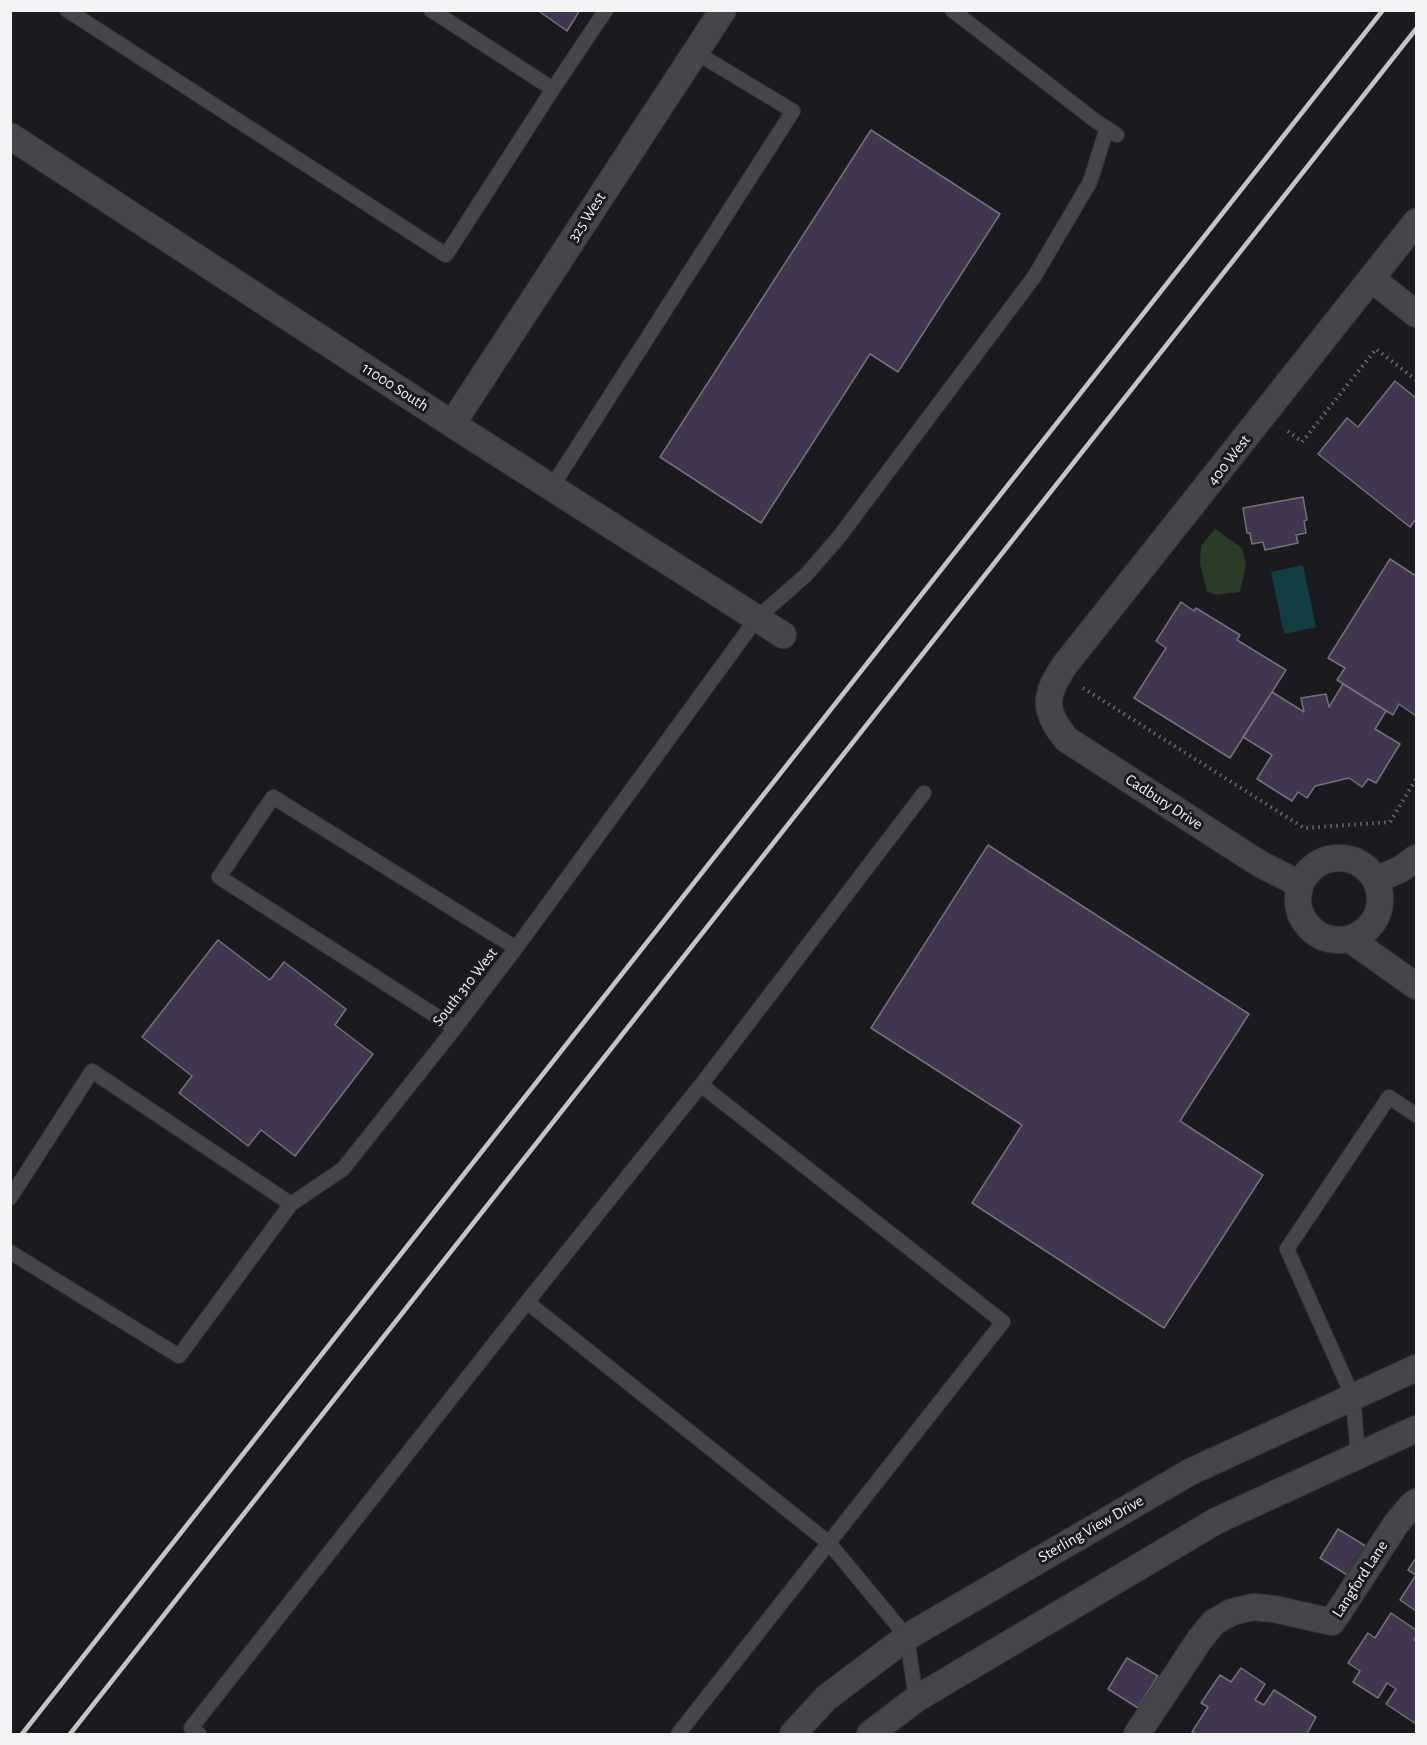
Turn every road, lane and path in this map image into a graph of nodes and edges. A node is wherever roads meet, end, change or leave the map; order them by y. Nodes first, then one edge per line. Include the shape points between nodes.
1 (67, 10) edge
2 (431, 10) edge
3 (606, 10) edge
4 (723, 10) edge
5 (952, 10) edge
6 (695, 52) junction
7 (553, 89) junction
8 (10, 136) edge
9 (1416, 222) edge
10 (1372, 279) junction
11 (1416, 314) edge
12 (1416, 380) edge
13 (452, 424) junction
14 (1283, 427) dead end
15 (551, 488) junction
16 (757, 618) junction
17 (783, 635) dead end
18 (1081, 686) dead end
19 (1048, 701) joint
20 (1416, 779) edge
21 (924, 793) dead end
22 (1416, 858) edge
23 (1376, 880) junction
24 (1300, 884) junction
25 (1351, 940) junction
26 (516, 948) junction
27 (1416, 986) edge
28 (455, 1028) junction
29 (701, 1085) junction
30 (1416, 1115) edge
31 (10, 1198) edge
32 (291, 1204) junction
33 (10, 1252) edge
34 (527, 1302) junction
35 (1416, 1368) edge
36 (1353, 1397) junction
37 (1416, 1429) edge
38 (1358, 1456) junction
39 (1416, 1502) edge
40 (829, 1543) junction
41 (906, 1637) junction
42 (916, 1699) junction
43 (199, 1734) edge
44 (678, 1734) edge
45 (793, 1734) edge
46 (870, 1734) edge
47 (1137, 1734) edge

1 - 7 lane via 446,255
2 - 7 lane
3 - 7 lane
4 - 6 street, 325 West
5 - 16 lane, South 310 West via 1112,132 1089,182 1034,278 839,537 807,575
6 - 13 street, 325 West
6 - 15 lane via 793,111
8 - 13 street, 11000 South
9 - 10 street, 400 West
10 - 11 street
10 - 19 street, 400 West via 1064,666
12 - 14 path via 1376,349 1302,442
13 - 15 street, 11000 South
15 - 16 street, 11000 South
16 - 17 street, 11000 South
16 - 26 lane, South 310 West
18 - 20 path via 1304,828 1390,822
19 - 24 street, Cadbury Drive via 1053,722 1066,739 1260,864
21 - 29 lane
22 - 23 street
23 - 24 street via 1366,867 1352,859 1336,857 1308,871
23 - 25 street via 1381,901 1375,922
24 - 25 street via 1298,903 1303,920 1316,933 1333,941
25 - 27 street
26 - 28 lane, South 310 West
26 - 28 lane via 273,797 219,877
28 - 32 lane, South 310 West via 343,1169
29 - 34 lane
29 - 40 lane via 1003,1322
30 - 36 lane via 1389,1098 1287,1249
31 - 32 lane via 92,1071
32 - 33 lane, South 310 West via 179,1356
34 - 40 lane
34 - 43 lane via 191,1728
35 - 36 street, Sterling View Drive
36 - 38 lane
36 - 41 street, Sterling View Drive via 1190,1472
37 - 38 street
38 - 42 street via 1216,1521
39 - 47 street, Langford Lane via 1396,1524 1332,1622 1253,1607 1214,1622
40 - 41 lane
40 - 44 lane
41 - 42 lane
41 - 45 street, Sterling View Drive via 826,1698
42 - 46 street

